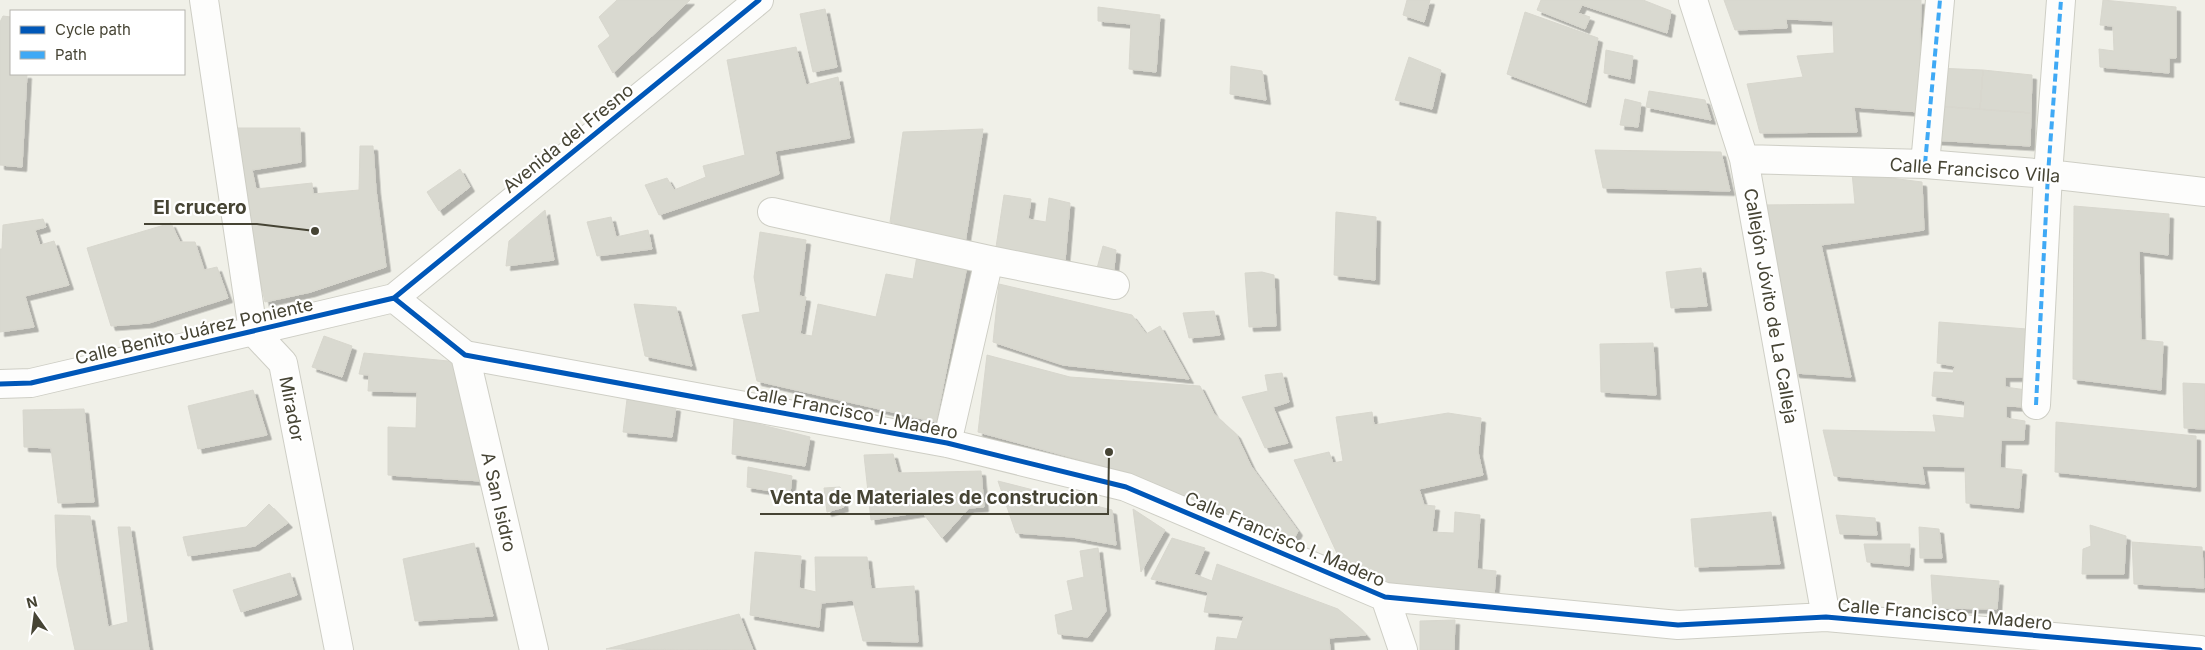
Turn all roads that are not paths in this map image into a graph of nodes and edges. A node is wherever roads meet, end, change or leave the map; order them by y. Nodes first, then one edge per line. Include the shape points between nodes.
1 (204, 0) edge
2 (759, 0) edge
3 (1694, 0) edge
4 (1940, 0) edge
5 (2061, 0) edge
6 (1744, 159) junction
7 (1925, 164) junction
8 (2048, 174) junction
9 (2205, 192) edge
10 (772, 212) dead end
11 (989, 260) junction
12 (1115, 285) dead end
13 (394, 298) junction
14 (253, 331) junction
15 (465, 355) junction
16 (0, 384) edge
17 (2036, 405) dead end
18 (948, 443) junction
19 (1385, 597) junction
20 (1826, 617) junction
21 (2038, 642) edge
22 (339, 650) edge
23 (534, 650) edge
24 (1403, 650) edge
25 (2200, 650) edge

1 - 14 street
2 - 13 street, Avenida del Fresno
3 - 6 street, Callejón Jóvito de La Calleja
4 - 7 street
5 - 8 street
6 - 7 street, Calle Francisco Villa
6 - 20 street, Callejón Jóvito de La Calleja
7 - 8 street, Calle Francisco Villa
8 - 9 street, Calle Francisco Villa
8 - 17 street
10 - 11 street
11 - 12 street
11 - 18 street
13 - 14 street, Calle Benito Juárez Poniente
13 - 15 street, Calle Francisco I. Madero
14 - 16 street, Calle Benito Juárez Poniente via 31,383
14 - 22 street, Mirador via 283,363
15 - 18 street, Calle Francisco I. Madero
15 - 23 street, A San Isidro
18 - 19 street, Calle Francisco I. Madero via 1126,487
19 - 20 street, Calle Francisco I. Madero via 1678,624
19 - 24 street
20 - 21 street, Calle Francisco I. Madero
21 - 25 street, Calle Francisco I. Madero

